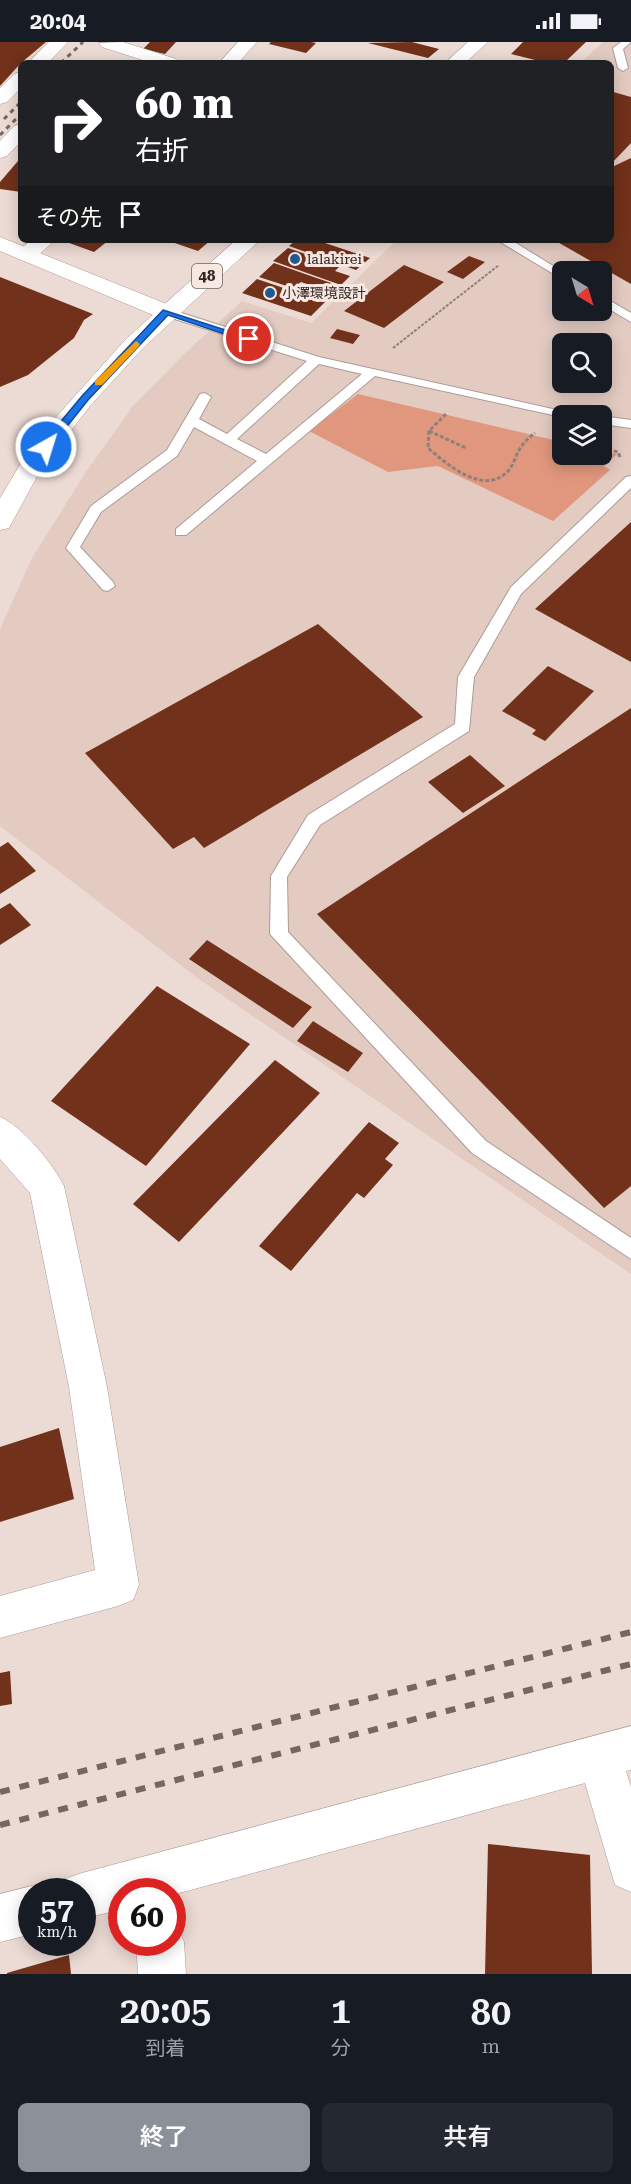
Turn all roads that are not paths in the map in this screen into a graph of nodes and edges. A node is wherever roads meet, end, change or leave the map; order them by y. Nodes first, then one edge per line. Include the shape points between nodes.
1 (59, 42) edge
2 (108, 42) edge
3 (248, 42) edge
4 (479, 42) edge
5 (628, 42) edge
6 (94, 56) dead end
7 (40, 60) edge
8 (161, 60) edge
9 (231, 60) edge
10 (458, 60) edge
11 (627, 70) edge
12 (18, 81) edge
13 (0, 98) edge
14 (18, 133) edge
15 (0, 152) edge
16 (0, 243) edge
17 (40, 243) edge
18 (246, 243) edge
19 (508, 243) edge
20 (26, 254) junction
21 (552, 270) edge
22 (612, 306) edge
23 (166, 312) junction
24 (631, 318) edge
25 (316, 360) junction
26 (372, 372) junction
27 (205, 397) dead end
28 (552, 410) edge
29 (193, 421) junction
30 (612, 421) edge
31 (631, 424) edge
32 (228, 440) junction
33 (266, 460) junction
34 (631, 480) edge
35 (0, 522) edge
36 (181, 532) dead end
37 (108, 586) dead end
38 (0, 1133) edge
39 (631, 1248) edge
40 (0, 1617) edge
41 (615, 1752) edge
42 (631, 1869) edge
43 (178, 1878) edge
44 (18, 1914) edge
45 (0, 1918) edge
46 (161, 1956) edge
47 (162, 1974) edge

1 - 7 street
2 - 6 street
2 - 8 street
3 - 9 street
4 - 10 street
5 - 11 lane via 618,48
12 - 13 street
14 - 15 street
16 - 20 street
17 - 20 street
18 - 23 street, 48
19 - 21 lane
20 - 23 street
22 - 24 lane
23 - 25 lane
23 - 35 street via 85,398 40,453
25 - 26 lane
25 - 32 lane
26 - 28 lane
26 - 33 lane
27 - 29 lane
29 - 32 lane
29 - 37 lane via 172,453 96,509 73,548
30 - 31 lane
32 - 33 lane
33 - 36 lane
34 - 39 lane via 516,591 466,676 463,727 314,820 279,876 279,934 479,1147
38 - 40 street via 46,1186 88,1387 118,1585
41 - 42 street
41 - 43 street
44 - 45 street
46 - 47 street

